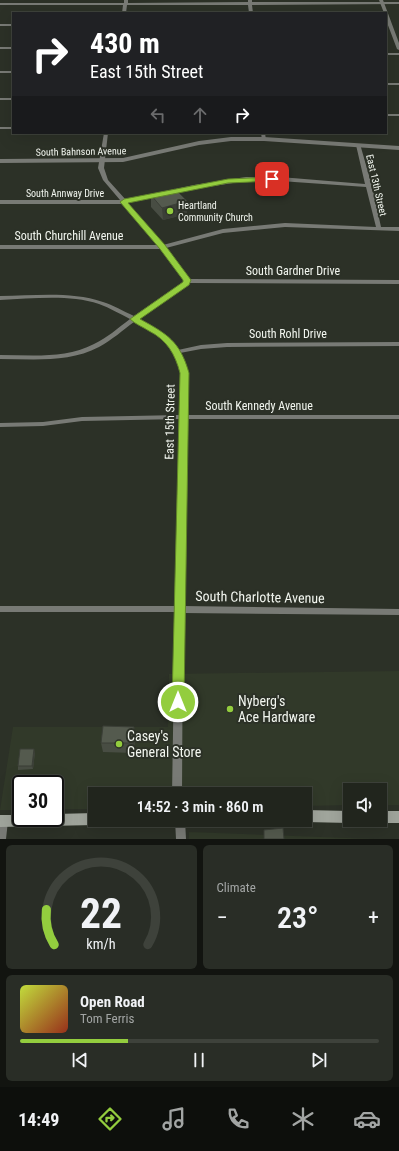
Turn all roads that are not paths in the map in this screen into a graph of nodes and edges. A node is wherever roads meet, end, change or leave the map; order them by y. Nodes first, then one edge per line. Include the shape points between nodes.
1 (125, 2) edge
2 (250, 2) edge
3 (381, 2) edge
4 (399, 3) edge
5 (0, 4) edge
6 (124, 12) edge
7 (252, 12) edge
8 (385, 12) edge
9 (387, 19) edge
10 (0, 25) edge
11 (12, 25) edge
12 (389, 29) edge
13 (0, 48) edge
14 (12, 48) edge
15 (399, 49) edge
16 (387, 54) edge
17 (399, 54) edge
18 (0, 72) edge
19 (12, 72) edge
20 (387, 84) edge
21 (399, 84) edge
22 (0, 99) edge
23 (12, 99) edge
24 (387, 115) edge
25 (399, 115) edge
26 (0, 128) edge
27 (12, 128) edge
28 (106, 134) edge
29 (264, 136) edge
30 (358, 145) junction
31 (399, 148) edge
32 (0, 161) edge
33 (102, 161) junction
34 (368, 186) junction
35 (0, 202) edge
36 (124, 202) junction
37 (378, 229) junction
38 (399, 229) edge
39 (0, 247) edge
40 (162, 247) junction
41 (187, 282) junction
42 (399, 282) edge
43 (0, 298) edge
44 (134, 319) junction
45 (399, 344) edge
46 (177, 352) junction
47 (0, 357) edge
48 (184, 417) junction
49 (399, 417) edge
50 (0, 425) edge
51 (0, 609) edge
52 (179, 609) junction
53 (399, 612) edge
54 (178, 787) edge
55 (312, 816) edge
56 (343, 817) edge
57 (387, 817) edge
58 (399, 817) edge
59 (88, 819) edge
60 (2, 821) edge
61 (180, 827) edge
62 (1, 839) edge
63 (181, 839) edge

1 - 2 street
1 - 5 street
1 - 6 street
2 - 3 street
2 - 7 street
3 - 4 street
3 - 8 street
9 - 12 street
10 - 11 street
12 - 15 street
13 - 14 street
16 - 17 street
18 - 19 street
20 - 21 street
22 - 23 street
24 - 25 street
26 - 27 street
28 - 33 street
29 - 30 street, South Bahnson Avenue
29 - 33 street, South Bahnson Avenue via 215,140 133,159
30 - 31 street, South Bahnson Avenue
30 - 34 street, East 13th Street
32 - 33 street, South Bahnson Avenue
33 - 36 street via 101,168 106,180
34 - 36 street, South Annway Drive via 280,179 246,180 194,187
34 - 37 street, East 13th Street
35 - 36 street, South Annway Drive
36 - 40 street
37 - 38 street, South Churchill Avenue
37 - 40 street, South Churchill Avenue via 311,225 268,226 223,231
39 - 40 street, South Churchill Avenue
40 - 41 street
41 - 42 street, South Gardner Drive
41 - 44 street
43 - 44 street, East 15th Street via 90,300 109,306
44 - 46 street, East 15th Street via 162,334
44 - 47 street via 98,345 78,353 46,357
45 - 46 street, South Rohl Drive via 227,345
46 - 48 street, East 15th Street via 184,373
48 - 49 street, South Kennedy Avenue
48 - 50 street, South Kennedy Avenue via 82,419 43,424
48 - 52 street, East 15th Street
51 - 52 street, South Charlotte Avenue
52 - 53 street, South Charlotte Avenue
52 - 54 street, East 15th Street
55 - 56 main road
57 - 58 main road
59 - 60 main road
60 - 62 street
61 - 63 street

